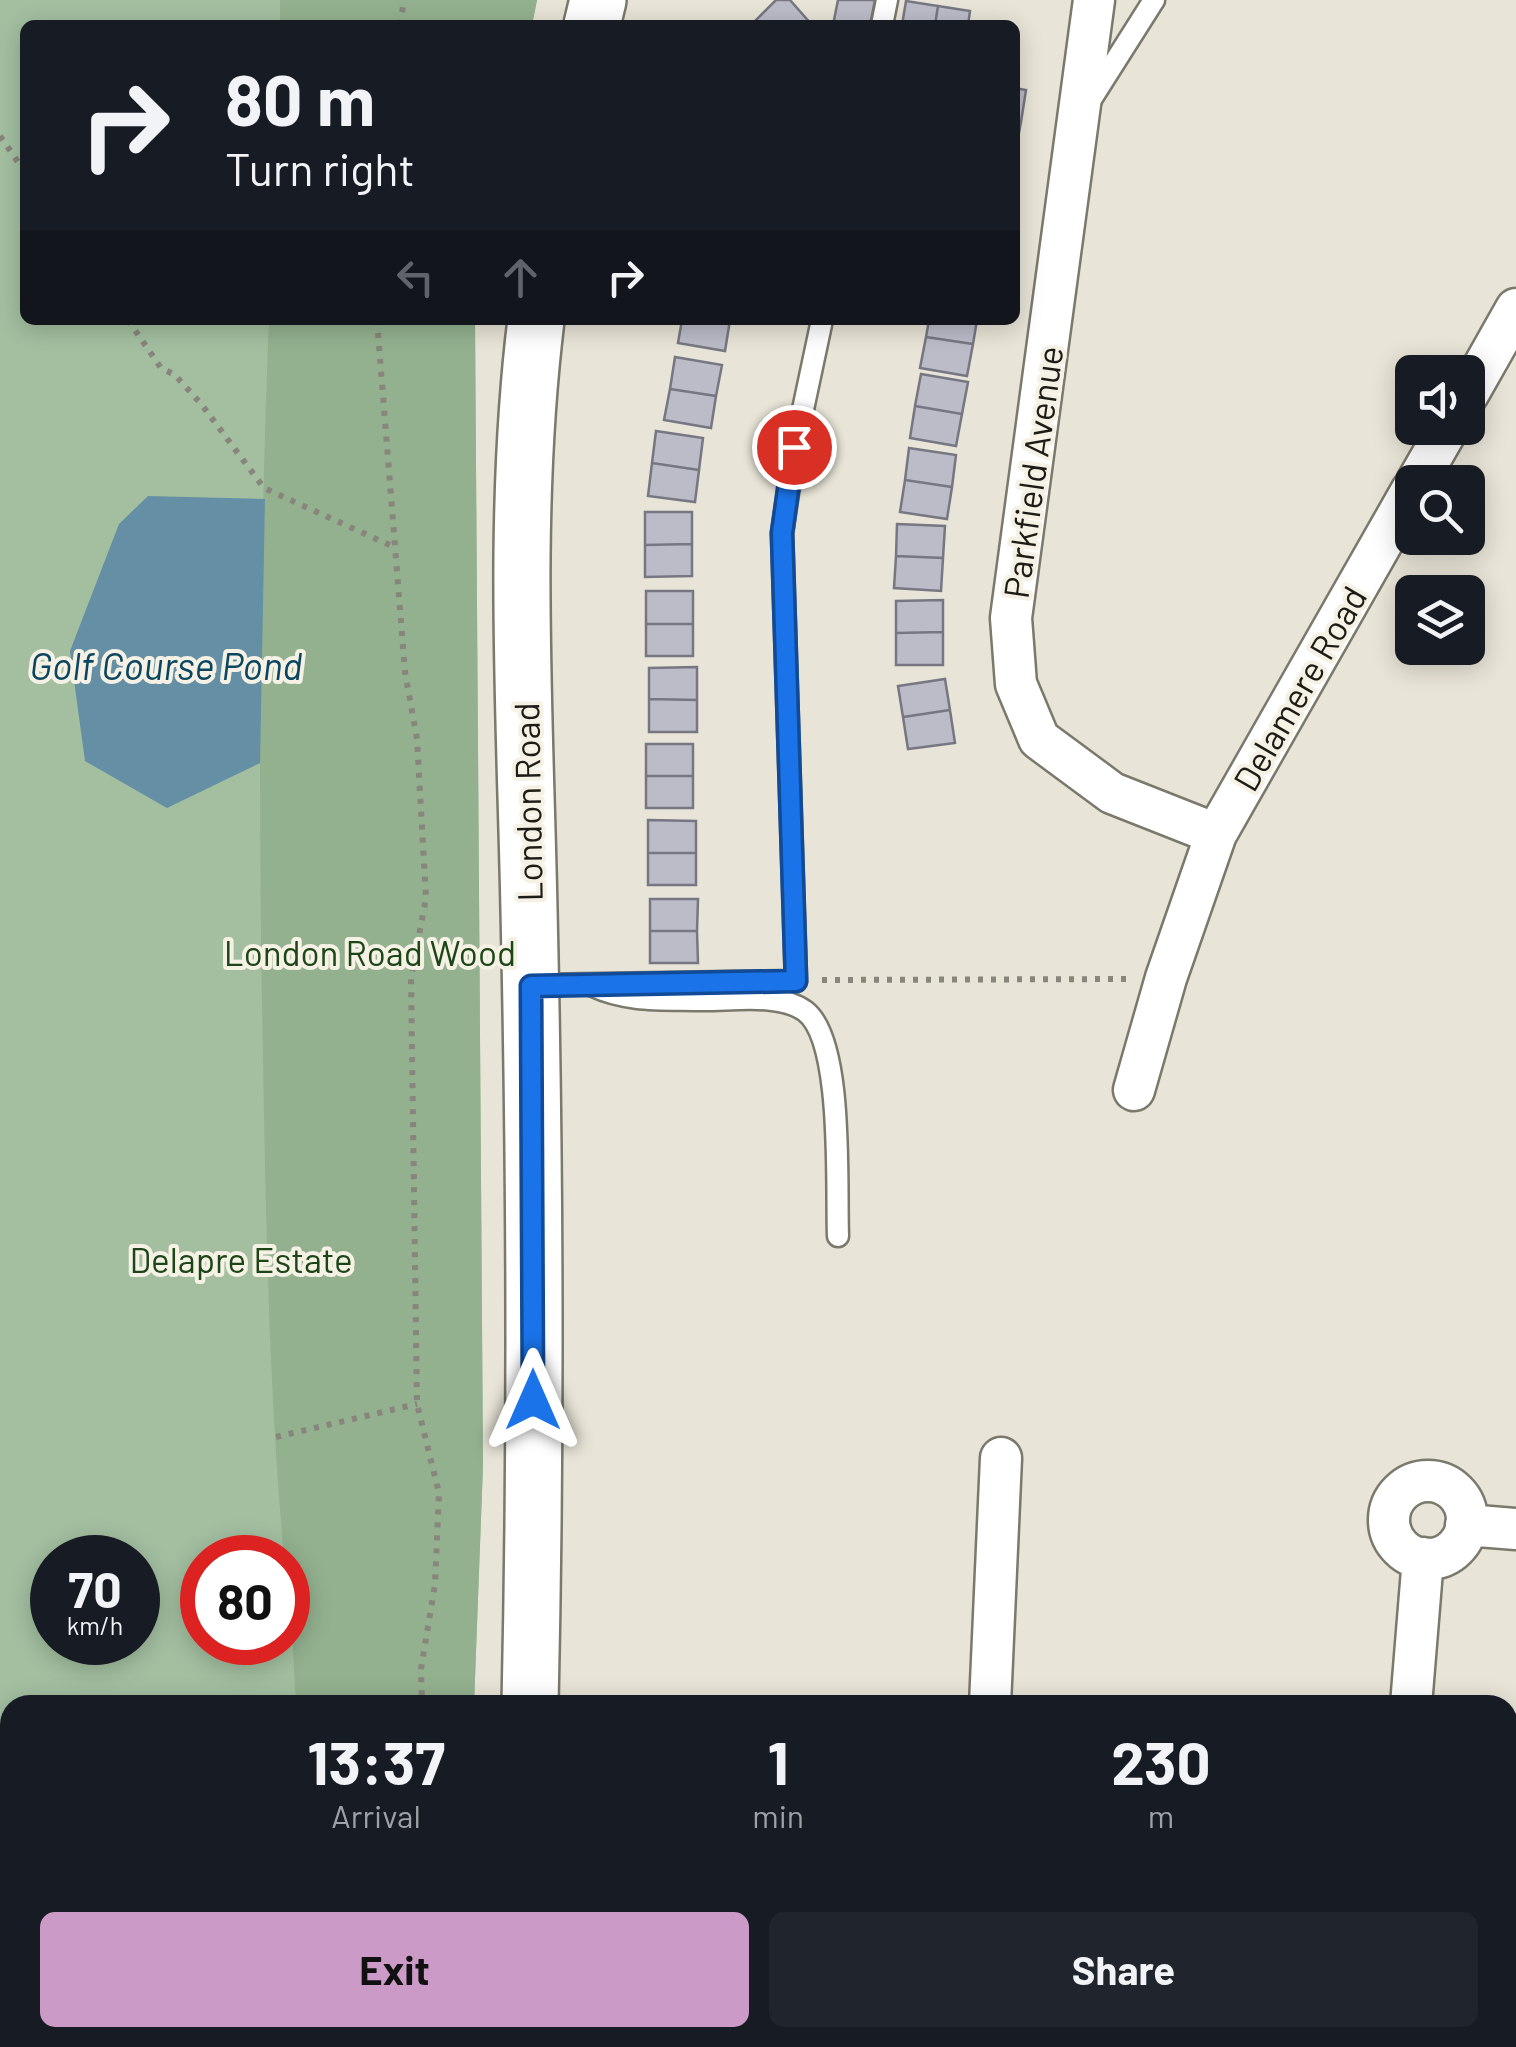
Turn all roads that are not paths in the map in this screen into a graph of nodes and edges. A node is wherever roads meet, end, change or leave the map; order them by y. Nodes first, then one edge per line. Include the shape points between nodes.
1 (1094, 0) edge
2 (1154, 0) edge
3 (1081, 115) junction
4 (1516, 310) edge
5 (535, 325) edge
6 (821, 325) edge
7 (1485, 364) edge
8 (1395, 520) edge
9 (1216, 834) junction
10 (584, 982) junction
11 (531, 986) junction
12 (1134, 1090) dead end
13 (838, 1236) dead end
14 (1000, 1458) dead end
15 (1466, 1525) junction
16 (1516, 1529) edge
17 (1423, 1558) junction
18 (530, 1695) edge
19 (990, 1695) edge
20 (1413, 1695) edge

1 - 3 street, Parkfield Avenue
2 - 3 lane
3 - 9 street, Parkfield Avenue via 1011,618 1016,684 1039,738 1112,793
4 - 7 street
5 - 11 highway, London Road via 524,417
6 - 10 lane via 782,533 796,981
8 - 9 street, Delamere Road
9 - 12 street, Delamere Road
10 - 11 lane
10 - 13 lane via 612,995 781,1002 806,1012 825,1038 830,1071
11 - 18 highway, London Road
14 - 19 street
15 - 16 street
15 - 17 street via 1457,1546
15 - 17 street via 1466,1508 1449,1486 1423,1480 1399,1493 1388,1518 1390,1532 1406,1553
17 - 20 street

